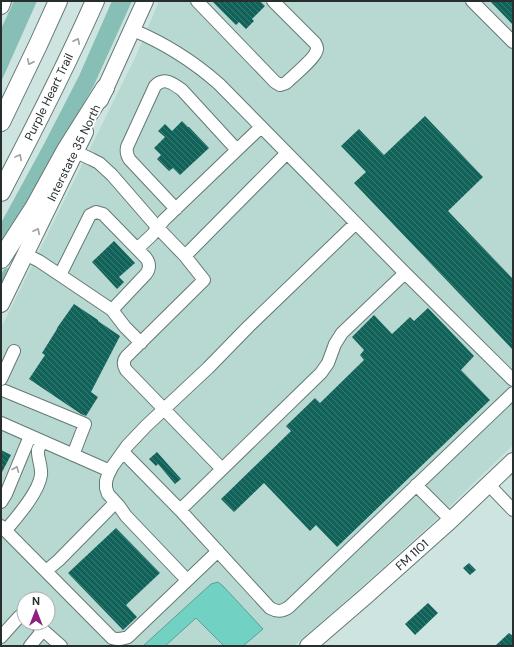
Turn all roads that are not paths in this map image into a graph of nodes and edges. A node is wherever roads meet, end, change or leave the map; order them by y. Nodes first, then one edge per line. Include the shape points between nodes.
1 (3, 1) edge
2 (58, 1) edge
3 (95, 1) edge
4 (145, 1) edge
5 (197, 1) edge
6 (273, 1) edge
7 (472, 1) edge
8 (1, 6) edge
9 (133, 30) junction
10 (513, 42) edge
11 (105, 88) junction
12 (1, 122) edge
13 (261, 127) junction
14 (237, 150) junction
15 (76, 152) junction
16 (287, 153) junction
17 (1, 192) edge
18 (176, 209) junction
19 (356, 223) junction
20 (158, 228) junction
21 (137, 248) junction
22 (25, 254) junction
23 (185, 256) junction
24 (1, 259) edge
25 (405, 273) junction
26 (60, 275) junction
27 (1, 304) edge
28 (112, 310) junction
29 (141, 343) junction
30 (14, 351) dead end
31 (1, 379) edge
32 (513, 380) edge
33 (2, 389) edge
34 (513, 393) edge
35 (164, 409) junction
36 (1, 424) edge
37 (30, 436) junction
38 (42, 442) junction
39 (123, 452) junction
40 (73, 455) junction
41 (513, 461) edge
42 (222, 470) junction
43 (110, 471) junction
44 (489, 485) junction
45 (416, 486) junction
46 (1, 502) edge
47 (115, 503) junction
48 (180, 510) junction
49 (513, 510) edge
50 (451, 520) junction
51 (4, 528) edge
52 (218, 551) junction
53 (46, 571) junction
54 (187, 580) junction
55 (16, 620) edge
56 (37, 631) edge
57 (44, 631) edge
58 (1, 636) edge
59 (310, 645) edge
60 (30, 646) edge
61 (61, 646) edge

1 - 8 main road
2 -> 12 highway
17 -> 3 highway, Purple Heart Trail via 36,126
4 - 9 main road, Interstate 35 North
5 - 6 street via 280,85 286,83 314,56 317,46
7 - 10 street
9 - 11 main road, Interstate 35 North
9 - 13 street via 168,47 209,75
11 - 15 main road, Interstate 35 North
11 - 24 highway
13 - 14 street
13 - 16 street
14 - 18 street
14 - 18 street via 182,90 166,81 157,83 130,140 128,157
15 - 20 street via 106,169
22 -> 15 main road, Interstate 35 North
16 - 19 street
16 - 23 street
18 - 20 street
19 - 25 street
19 - 35 street
20 - 21 street
20 - 23 street
21 - 26 street via 104,215 94,212 89,217
21 - 28 street via 148,261 148,272
22 - 26 street
22 - 27 main road, Interstate 35 North
23 - 29 street via 204,280
25 - 32 street
25 - 42 street via 342,333 321,373
26 - 28 street
28 - 29 street via 124,327
29 - 35 street via 126,357 124,367
30 - 31 street
33 - 40 street via 85,424
34 - 45 street
35 - 39 street
35 - 42 street
36 - 37 street
37 - 38 street
46 -> 37 street
38 - 40 street
38 - 51 street via 38,450 41,468 39,484 17,517
39 - 43 street
39 - 48 street
40 - 43 street
41 - 44 main road, FM 1101 / FM 1101
42 - 48 street
43 - 47 street via 106,488
44 - 49 street
44 - 50 main road, FM 1101 / FM 1101
45 - 50 street
45 - 52 street via 280,612 270,608
47 - 53 street
47 - 54 street
48 - 52 street
50 - 59 main road, FM 1101 / FM 1101
51 - 53 street
52 - 54 street
53 - 54 street via 112,638 118,639 128,637
55 - 58 street
56 - 60 street
57 - 61 street

